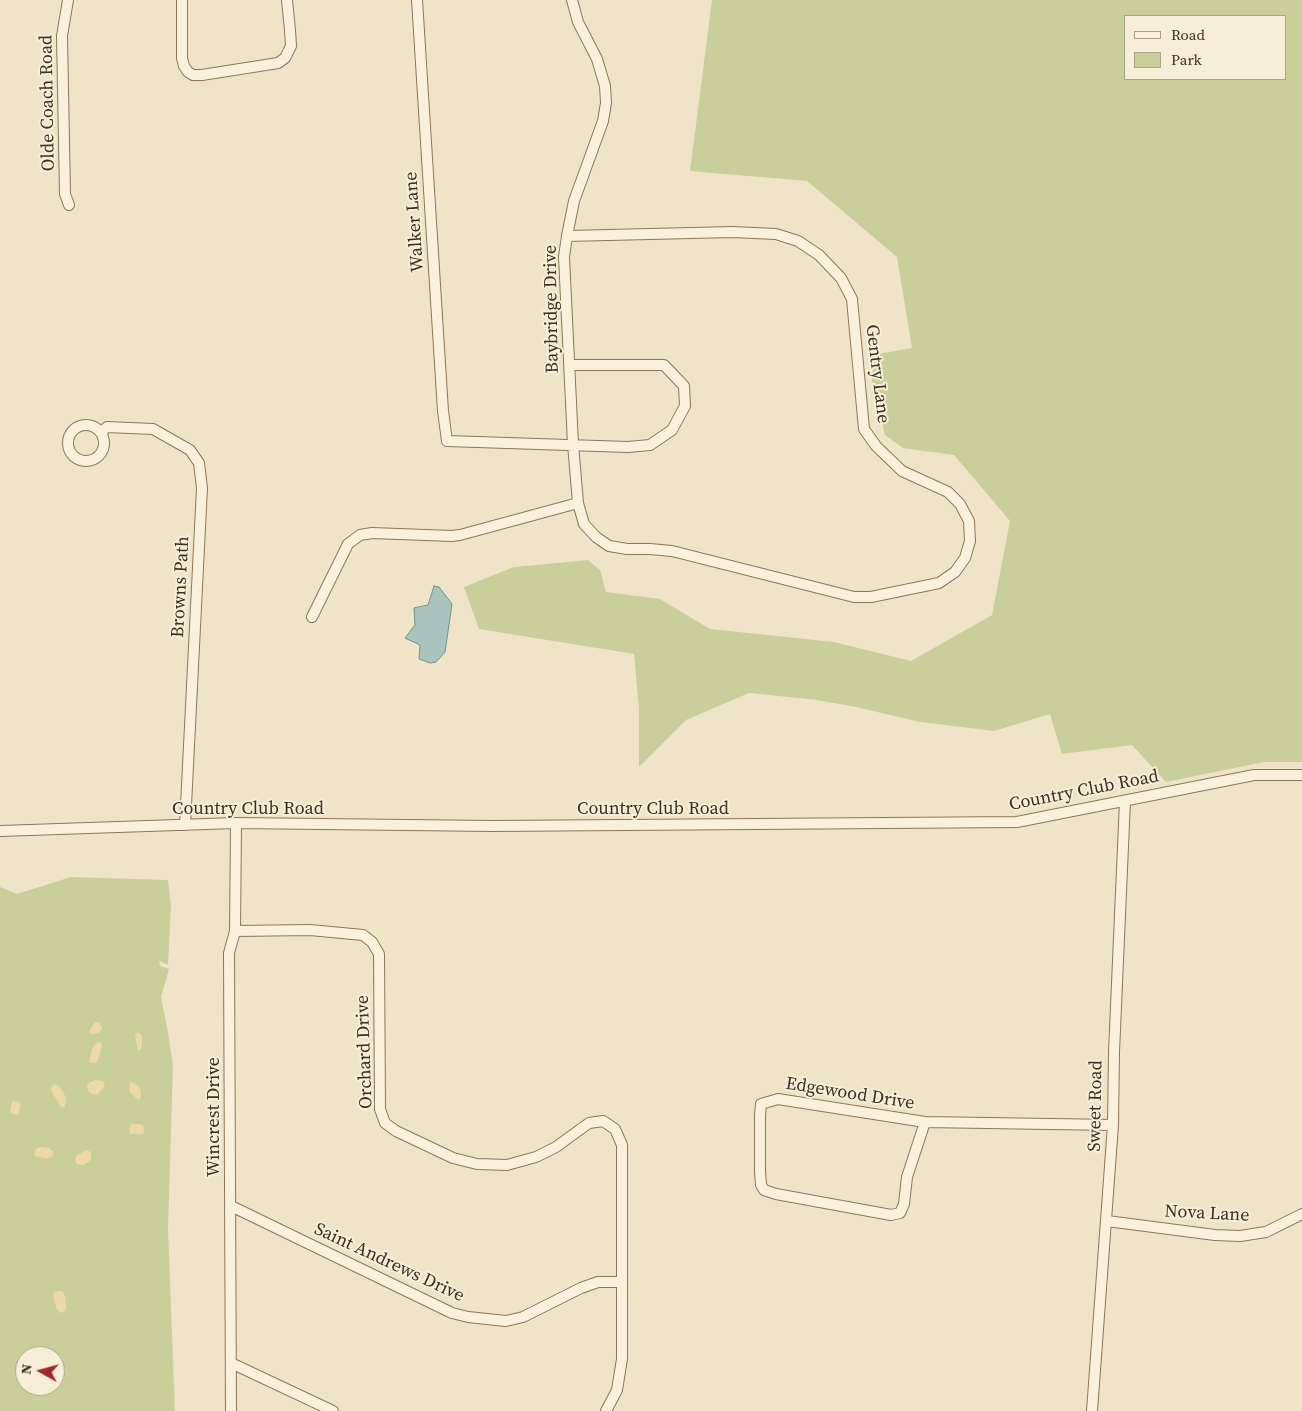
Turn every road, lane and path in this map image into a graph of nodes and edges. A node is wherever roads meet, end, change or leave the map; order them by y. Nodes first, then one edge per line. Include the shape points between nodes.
1 (68, 0) edge
2 (182, 0) edge
3 (287, 0) edge
4 (417, 0) edge
5 (572, 0) edge
6 (69, 206) dead end
7 (567, 236) junction
8 (570, 365) junction
9 (101, 432) dead end
10 (573, 444) junction
11 (578, 503) junction
12 (312, 617) dead end
13 (1302, 775) edge
14 (1125, 801) junction
15 (236, 823) junction
16 (185, 825) junction
17 (0, 831) edge
18 (234, 931) junction
19 (925, 1122) junction
20 (1113, 1125) junction
21 (231, 1206) junction
22 (1302, 1214) edge
23 (1107, 1221) junction
24 (622, 1282) junction
25 (231, 1363) junction
26 (231, 1411) edge
27 (333, 1411) edge
28 (606, 1411) edge
29 (1092, 1411) edge

1 - 6 street, Olde Coach Road via 62,36 65,194
2 - 3 street via 184,66 188,72 202,75 278,63 285,58 291,46
4 - 10 street, Walker Lane via 443,411 448,441
5 - 7 street, Baybridge Drive via 578,22 597,59 606,103 603,121 574,201
7 - 8 street, Baybridge Drive via 564,257
7 - 11 street, Gentry Lane via 776,234 798,241 819,255 842,278 852,299 864,429 902,472 948,492 960,504 969,521 970,541 965,558 955,572 939,583 871,597 854,597 672,551 608,546 584,524
8 - 10 street, Baybridge Drive
8 - 10 street via 664,364 684,386 685,406 672,430 650,445
9 - 16 street, Browns Path via 107,427 154,429 190,450 199,463 202,488
10 - 11 street, Gentry Lane
11 - 12 street via 452,536 360,535 348,544
13 - 14 street, Country Club Road via 1254,774
14 - 15 street, Country Club Road via 1017,822 493,826
14 - 20 street, Sweet Road
15 - 16 street, Country Club Road
15 - 18 street, Wincrest Drive
16 - 17 street, Country Club Road
18 - 21 street, Wincrest Drive via 229,953
18 - 24 street, Orchard Drive via 310,930 363,935 372,942 379,954 380,1109 385,1123 396,1131 453,1158 477,1164 507,1165 556,1147 589,1122 603,1121 615,1129 622,1145
19 - 19 street, Edgewood Drive via 778,1099 761,1104 761,1185 764,1190 776,1194 891,1215 900,1213 907,1177
19 - 20 street, Edgewood Drive
20 - 23 street, Sweet Road
21 - 24 street, Saint Andrews Drive via 452,1313 468,1317 506,1321 522,1317 598,1282
21 - 25 street, Wincrest Drive
22 - 23 street, Nova Lane via 1266,1232 1240,1236
23 - 29 street, Sweet Road
24 - 28 street, Orchard Drive via 622,1359 616,1390
25 - 26 street, Wincrest Drive
25 - 27 street

